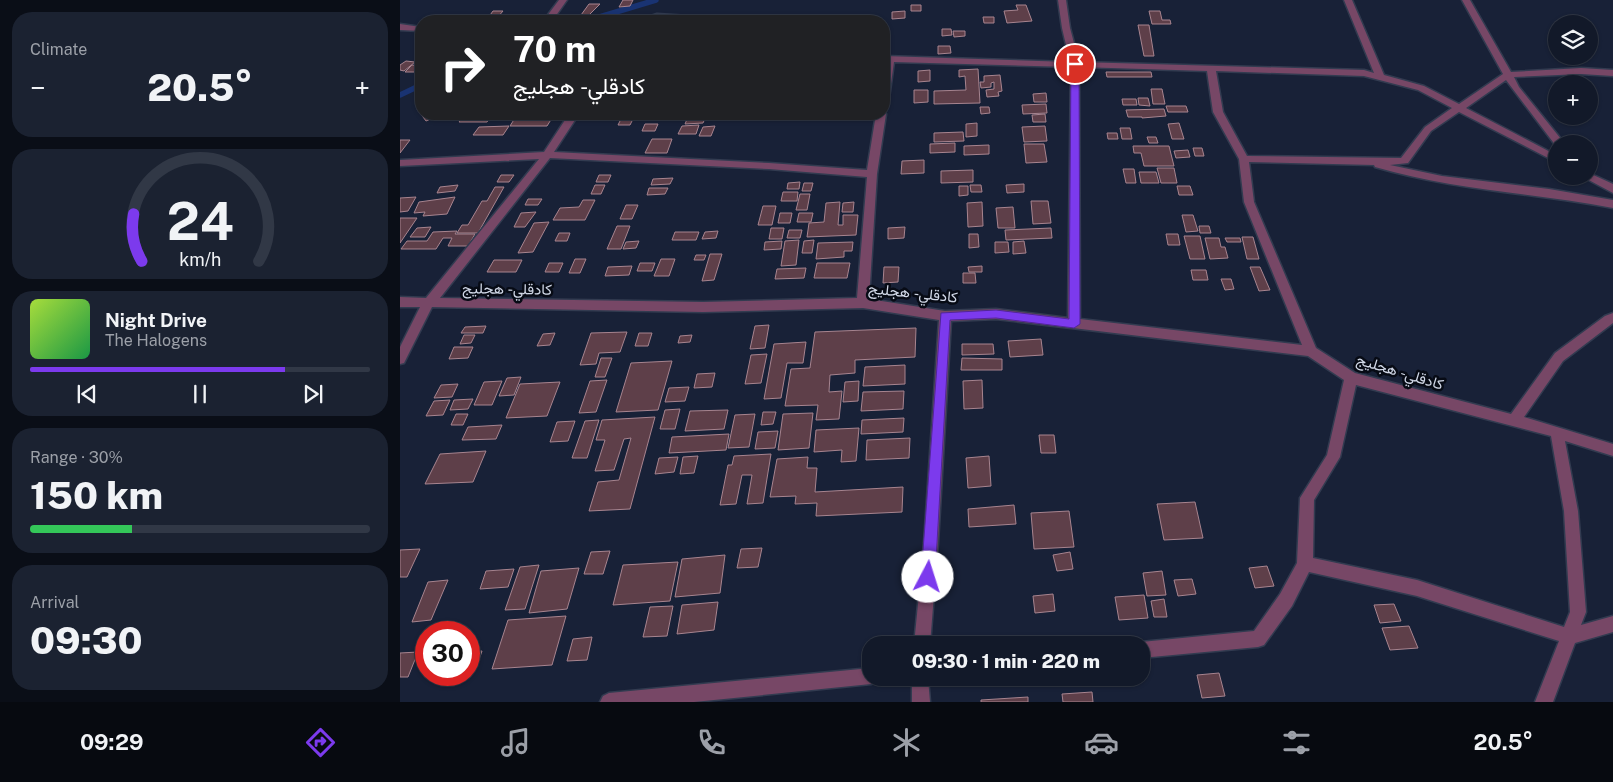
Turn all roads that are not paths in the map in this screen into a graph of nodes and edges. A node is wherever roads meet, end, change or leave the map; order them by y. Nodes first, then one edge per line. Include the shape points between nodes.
1 (563, 0) edge
2 (1062, 0) edge
3 (1348, 0) edge
4 (1466, 0) edge
5 (556, 15) edge
6 (400, 27) edge
7 (415, 28) edge
8 (890, 59) edge
9 (1075, 64) junction
10 (1211, 68) junction
11 (1613, 73) edge
12 (1508, 74) junction
13 (1380, 77) junction
14 (1459, 108) junction
15 (570, 120) edge
16 (880, 120) edge
17 (1553, 135) edge
18 (547, 155) junction
19 (1548, 155) edge
20 (1244, 159) junction
21 (1372, 162) junction
22 (400, 163) edge
23 (872, 174) junction
24 (1598, 181) edge
25 (1613, 190) edge
26 (1613, 204) edge
27 (400, 302) edge
28 (863, 303) junction
29 (428, 304) junction
30 (945, 316) junction
31 (1613, 318) edge
32 (1074, 324) junction
33 (1311, 351) junction
34 (400, 359) edge
35 (1351, 378) junction
36 (1514, 421) junction
37 (1557, 432) junction
38 (1613, 450) edge
39 (1305, 564) junction
40 (1613, 624) edge
41 (923, 636) edge
42 (1569, 636) junction
43 (1150, 649) edge
44 (862, 677) edge
45 (920, 686) edge
46 (609, 702) edge
47 (921, 702) edge
48 (1544, 702) edge

1 - 5 street
2 - 9 street
3 - 13 street
4 - 12 street
6 - 7 street
8 - 9 street
9 - 10 street
9 - 32 street
10 - 13 street via 1364,73
10 - 20 street via 1218,112
11 - 12 street
12 - 14 street
12 - 17 street via 1515,88
13 - 14 street via 1421,88
14 - 19 street
14 - 21 street via 1428,129 1404,161
15 - 18 street
16 - 23 street
18 - 22 street
18 - 23 street
18 - 29 street
20 - 21 street
20 - 33 street via 1249,202
21 - 26 street via 1418,176
23 - 28 street
24 - 25 street
27 - 29 street, كادقلي - هجليج
28 - 29 street, كادقلي - هجليج via 702,307
28 - 30 street, كادقلي - هجليج
29 - 34 street
30 - 32 street, كادقلي - هجليج via 996,314
30 - 41 street
31 - 36 street via 1559,357
32 - 33 street, كادقلي - هجليج
33 - 35 street, كادقلي - هجليج
35 - 36 street, كادقلي - هجليج
35 - 39 street via 1333,457 1307,498
36 - 37 street, كادقلي - هجليج
37 - 38 street, كادقلي - هجليج
37 - 42 street via 1571,511 1578,612
39 - 42 street via 1418,588
39 - 43 street via 1286,600 1258,639
40 - 42 street
42 - 48 street
44 - 46 street
45 - 47 street

